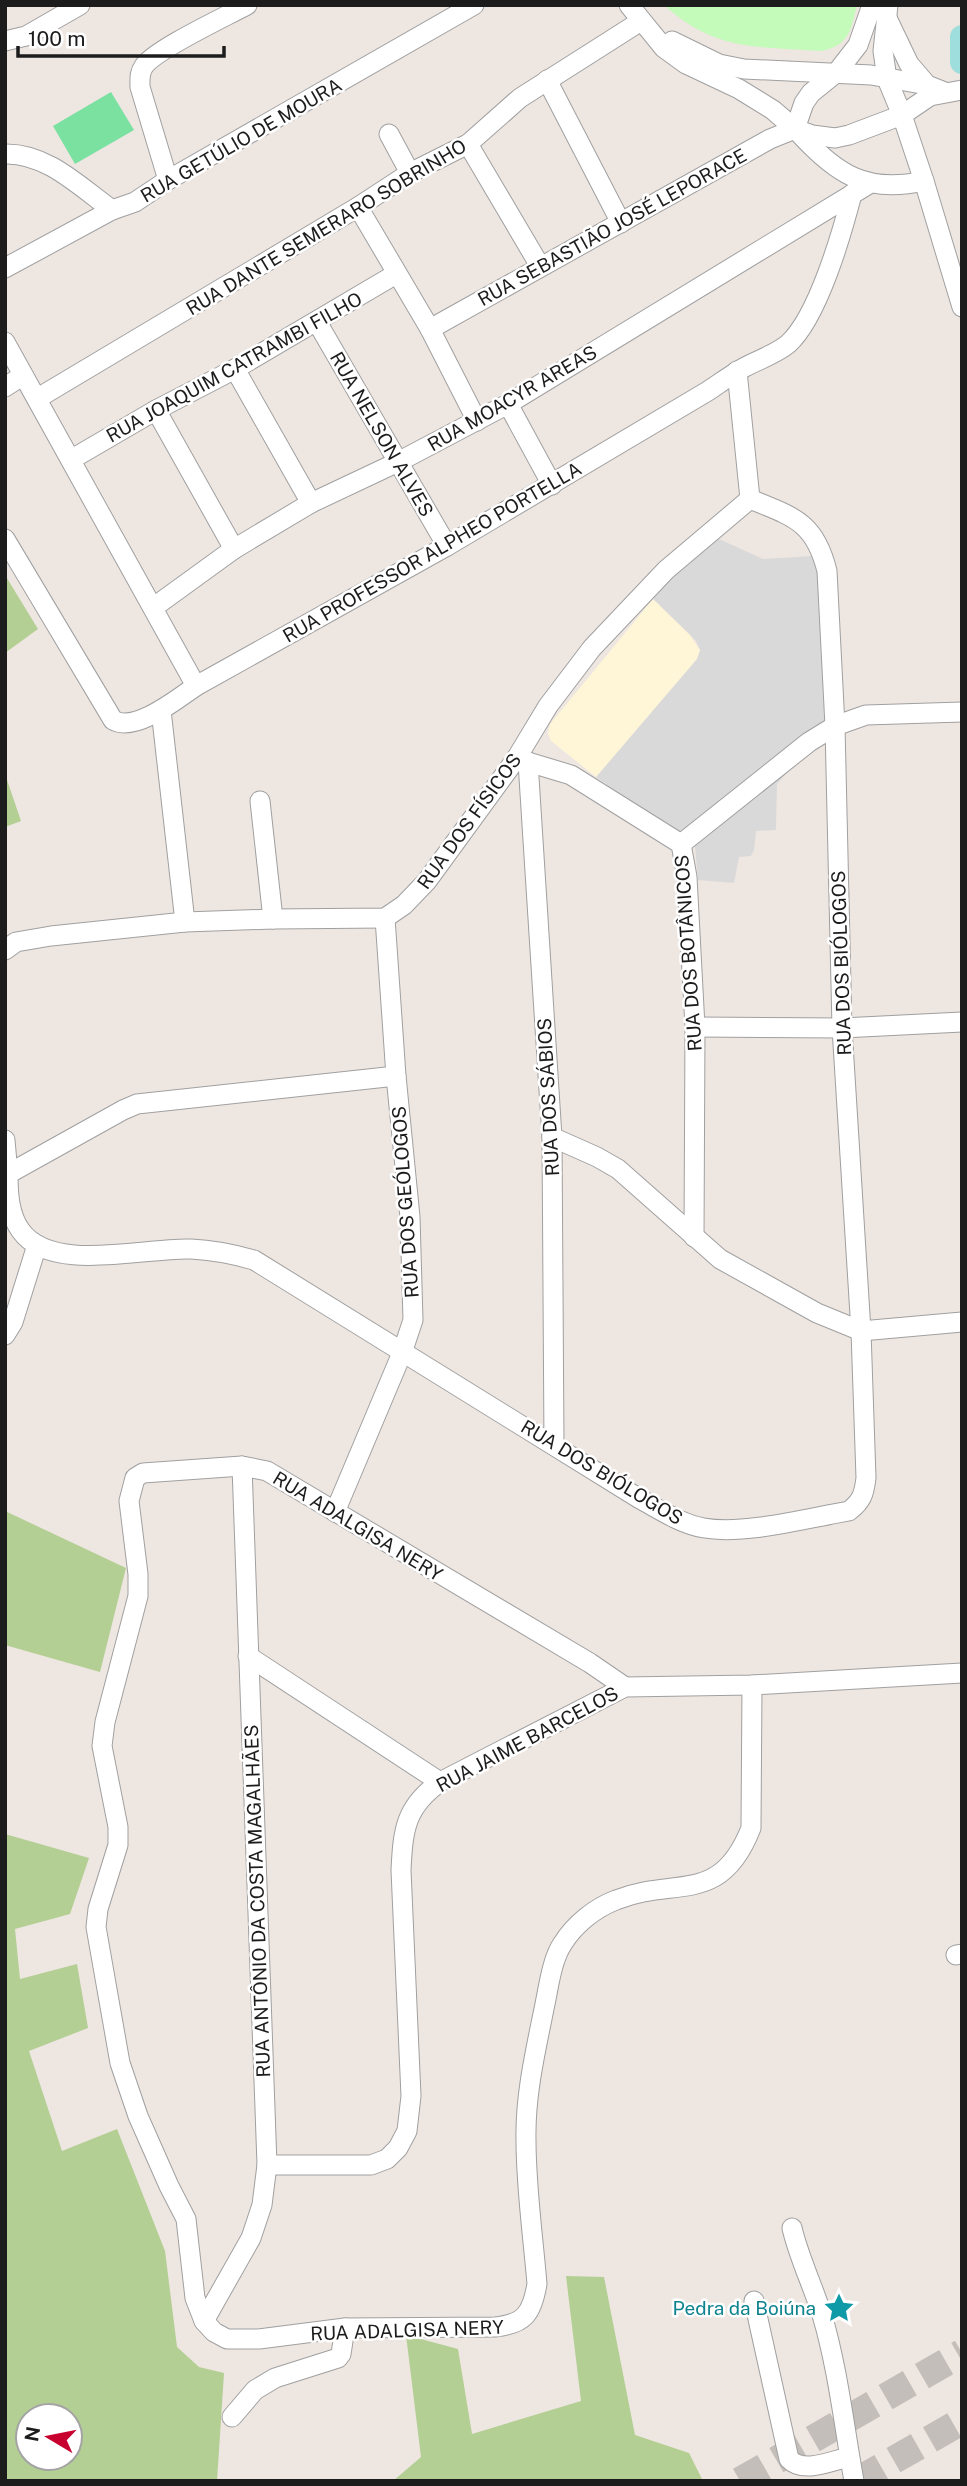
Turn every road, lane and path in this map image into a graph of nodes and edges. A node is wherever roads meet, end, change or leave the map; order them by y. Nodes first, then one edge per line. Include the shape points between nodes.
1 (80, 5) edge
2 (247, 5) edge
3 (464, 8) edge
4 (882, 9) edge
5 (639, 18) edge
6 (5, 41) edge
7 (837, 72) junction
8 (887, 79) junction
9 (547, 80) junction
10 (927, 85) junction
11 (955, 91) edge
12 (902, 115) junction
13 (795, 129) junction
14 (389, 134) dead end
15 (468, 144) junction
16 (5, 154) edge
17 (410, 173) junction
18 (168, 180) junction
19 (924, 181) junction
20 (860, 189) junction
21 (358, 207) junction
22 (112, 210) junction
23 (621, 223) junction
24 (540, 266) junction
25 (5, 268) edge
26 (396, 274) junction
27 (962, 307) edge
28 (317, 322) junction
29 (430, 329) junction
30 (5, 342) edge
31 (235, 369) junction
32 (737, 371) junction
33 (22, 376) junction
34 (5, 387) edge
35 (38, 398) junction
36 (508, 404) junction
37 (156, 410) junction
38 (477, 421) junction
39 (72, 459) junction
40 (398, 462) junction
41 (552, 485) junction
42 (750, 499) junction
43 (311, 503) junction
44 (5, 539) edge
45 (447, 546) junction
46 (234, 549) junction
47 (154, 607) junction
48 (195, 686) junction
49 (161, 710) junction
50 (962, 712) edge
51 (835, 726) junction
52 (522, 760) junction
53 (260, 802) dead end
54 (681, 845) junction
55 (385, 918) junction
56 (273, 919) junction
57 (185, 922) junction
58 (5, 950) edge
59 (962, 1022) edge
60 (695, 1027) junction
61 (842, 1028) junction
62 (396, 1076) junction
63 (552, 1137) junction
64 (5, 1140) edge
65 (8, 1174) junction
66 (7, 1198) edge
67 (694, 1237) junction
68 (37, 1245) junction
69 (962, 1322) edge
70 (861, 1331) junction
71 (5, 1335) edge
72 (402, 1353) junction
73 (554, 1444) junction
74 (242, 1466) junction
75 (335, 1512) junction
76 (248, 1656) junction
77 (962, 1673) edge
78 (751, 1685) junction
79 (625, 1688) junction
80 (440, 1782) junction
81 (267, 2165) junction
82 (792, 2228) dead end
83 (754, 2301) dead end
84 (204, 2321) junction
85 (345, 2328) junction
86 (232, 2417) dead end
87 (849, 2457) junction
88 (854, 2481) edge

1 - 6 street via 26,36
2 - 18 street via 158,53 139,76
3 - 18 street, RUA GETÚLIO DE MOURA
4 - 7 street
4 - 8 street
4 - 10 street via 909,64
5 - 7 street via 719,64 761,71
5 - 9 street, RUA DANTE SEMERARO SOBRINHO
5 - 13 street via 664,48 686,64 757,99
7 - 8 street
7 - 13 street via 803,103
8 - 10 street
8 - 12 street
9 - 15 street, RUA DANTE SEMERARO SOBRINHO
9 - 23 street
10 - 11 street
11 - 12 street via 930,96
12 - 13 street via 835,138
12 - 19 street
13 - 20 street
13 - 23 street, RUA SEBASTIÃO JOSÉ LEPORACE
14 - 17 street
15 - 17 street, RUA DANTE SEMERARO SOBRINHO
15 - 24 street
16 - 22 street via 46,163
17 - 21 street, RUA DANTE SEMERARO SOBRINHO
18 - 22 street, RUA GETÚLIO DE MOURA
19 - 20 street
19 - 27 street
20 - 32 street, RUA PROFESSOR ALPHEO PORTELLA via 800,329 787,345
20 - 36 street, RUA MOACYR AREAS
21 - 26 street
21 - 35 street, RUA DANTE SEMERARO SOBRINHO
22 - 25 street, RUA GETÚLIO DE MOURA
23 - 24 street, RUA SEBASTIÃO JOSÉ LEPORACE
24 - 29 street, RUA SEBASTIÃO JOSÉ LEPORACE
26 - 28 street, RUA JOAQUIM CATRAMBI FILHO
26 - 29 street
28 - 31 street, RUA JOAQUIM CATRAMBI FILHO
28 - 40 street, RUA NELSON ALVES
29 - 38 street
30 - 33 street
31 - 37 street, RUA JOAQUIM CATRAMBI FILHO
31 - 43 street
32 - 41 street, RUA PROFESSOR ALPHEO PORTELLA
32 - 42 street
33 - 34 street
33 - 35 street
35 - 39 street
36 - 38 street, RUA MOACYR AREAS
36 - 41 street
37 - 39 street, RUA JOAQUIM CATRAMBI FILHO
37 - 46 street
38 - 40 street, RUA MOACYR AREAS
39 - 47 street
40 - 43 street, RUA MOACYR AREAS
40 - 45 street, RUA NELSON ALVES
41 - 45 street, RUA PROFESSOR ALPHEO PORTELLA
42 - 51 street, RUA DOS BIÓLOGOS via 797,520 821,548 827,571
42 - 52 street, RUA DOS FÍSICOS via 666,569 592,648 548,706
43 - 46 street, RUA MOACYR AREAS
44 - 49 street, RUA PROFESSOR ALPHEO PORTELLA via 113,720 128,724
45 - 48 street, RUA PROFESSOR ALPHEO PORTELLA
46 - 47 street, RUA MOACYR AREAS
47 - 48 street
48 - 49 street, RUA PROFESSOR ALPHEO PORTELLA
49 - 57 street
50 - 51 street via 866,715
51 - 54 street
51 - 61 street, RUA DOS BIÓLOGOS
52 - 54 street, RUA DOS BOTÂNICOS via 570,775
52 - 55 street, RUA DOS FÍSICOS via 427,881
52 - 63 street, RUA DOS SÁBIOS
53 - 56 street
54 - 60 street, RUA DOS BOTÂNICOS via 687,877
55 - 56 street
55 - 62 street, RUA DOS GEÓLOGOS
56 - 57 street
57 - 58 street via 51,936 16,942
59 - 61 street
60 - 61 street
60 - 67 street, RUA DOS BOTÂNICOS
61 - 70 street, RUA DOS BIÓLOGOS
62 - 65 street via 137,1104
62 - 72 street, RUA DOS GEÓLOGOS via 410,1217 413,1306
63 - 67 street via 618,1168
63 - 73 street, RUA DOS SÁBIOS
64 - 65 street
65 - 66 street
66 - 68 street via 21,1232
67 - 70 street via 729,1264 817,1313
68 - 71 street
68 - 72 street, RUA DOS BIÓLOGOS via 84,1256 189,1249 254,1260
69 - 70 street
70 - 73 street, RUA DOS BIÓLOGOS via 866,1478 864,1496 849,1511 742,1529 706,1529 640,1499
72 - 73 street, RUA DOS BIÓLOGOS
72 - 75 street, RUA DOS GEÓLOGOS
74 - 75 street, RUA ADALGISA NERY via 267,1471
74 - 76 street, RUA ANTÔNIO DA COSTA MAGALHÃES
74 - 84 street, RUA ADALGISA NERY via 143,1473 135,1478 129,1501 138,1596 102,1746 118,1836 98,1909 98,1947 120,2063 138,2116 186,2219 195,2298
75 - 79 street, RUA ADALGISA NERY
76 - 80 street
76 - 81 street, RUA ANTÔNIO DA COSTA MAGALHÃES
77 - 78 street, RUA JAIME BARCELOS
78 - 79 street, RUA JAIME BARCELOS
78 - 85 street, RUA ADALGISA NERY via 751,1828 743,1850 704,1883 616,1899 595,1910 561,1944 531,2069 526,2140 537,2284 526,2315 513,2325 495,2327
79 - 80 street, RUA JAIME BARCELOS
80 - 81 street, RUA JAIME BARCELOS via 412,1808 403,1833 411,2096 407,2132 387,2159 371,2165
81 - 84 street, RUA ANTÔNIO DA COSTA MAGALHÃES via 262,2205 251,2238
82 - 87 street via 822,2314
83 - 87 street via 789,2459 804,2467
84 - 85 street, RUA ADALGISA NERY via 227,2339
85 - 86 street via 338,2358 275,2378 255,2390
87 - 88 street

